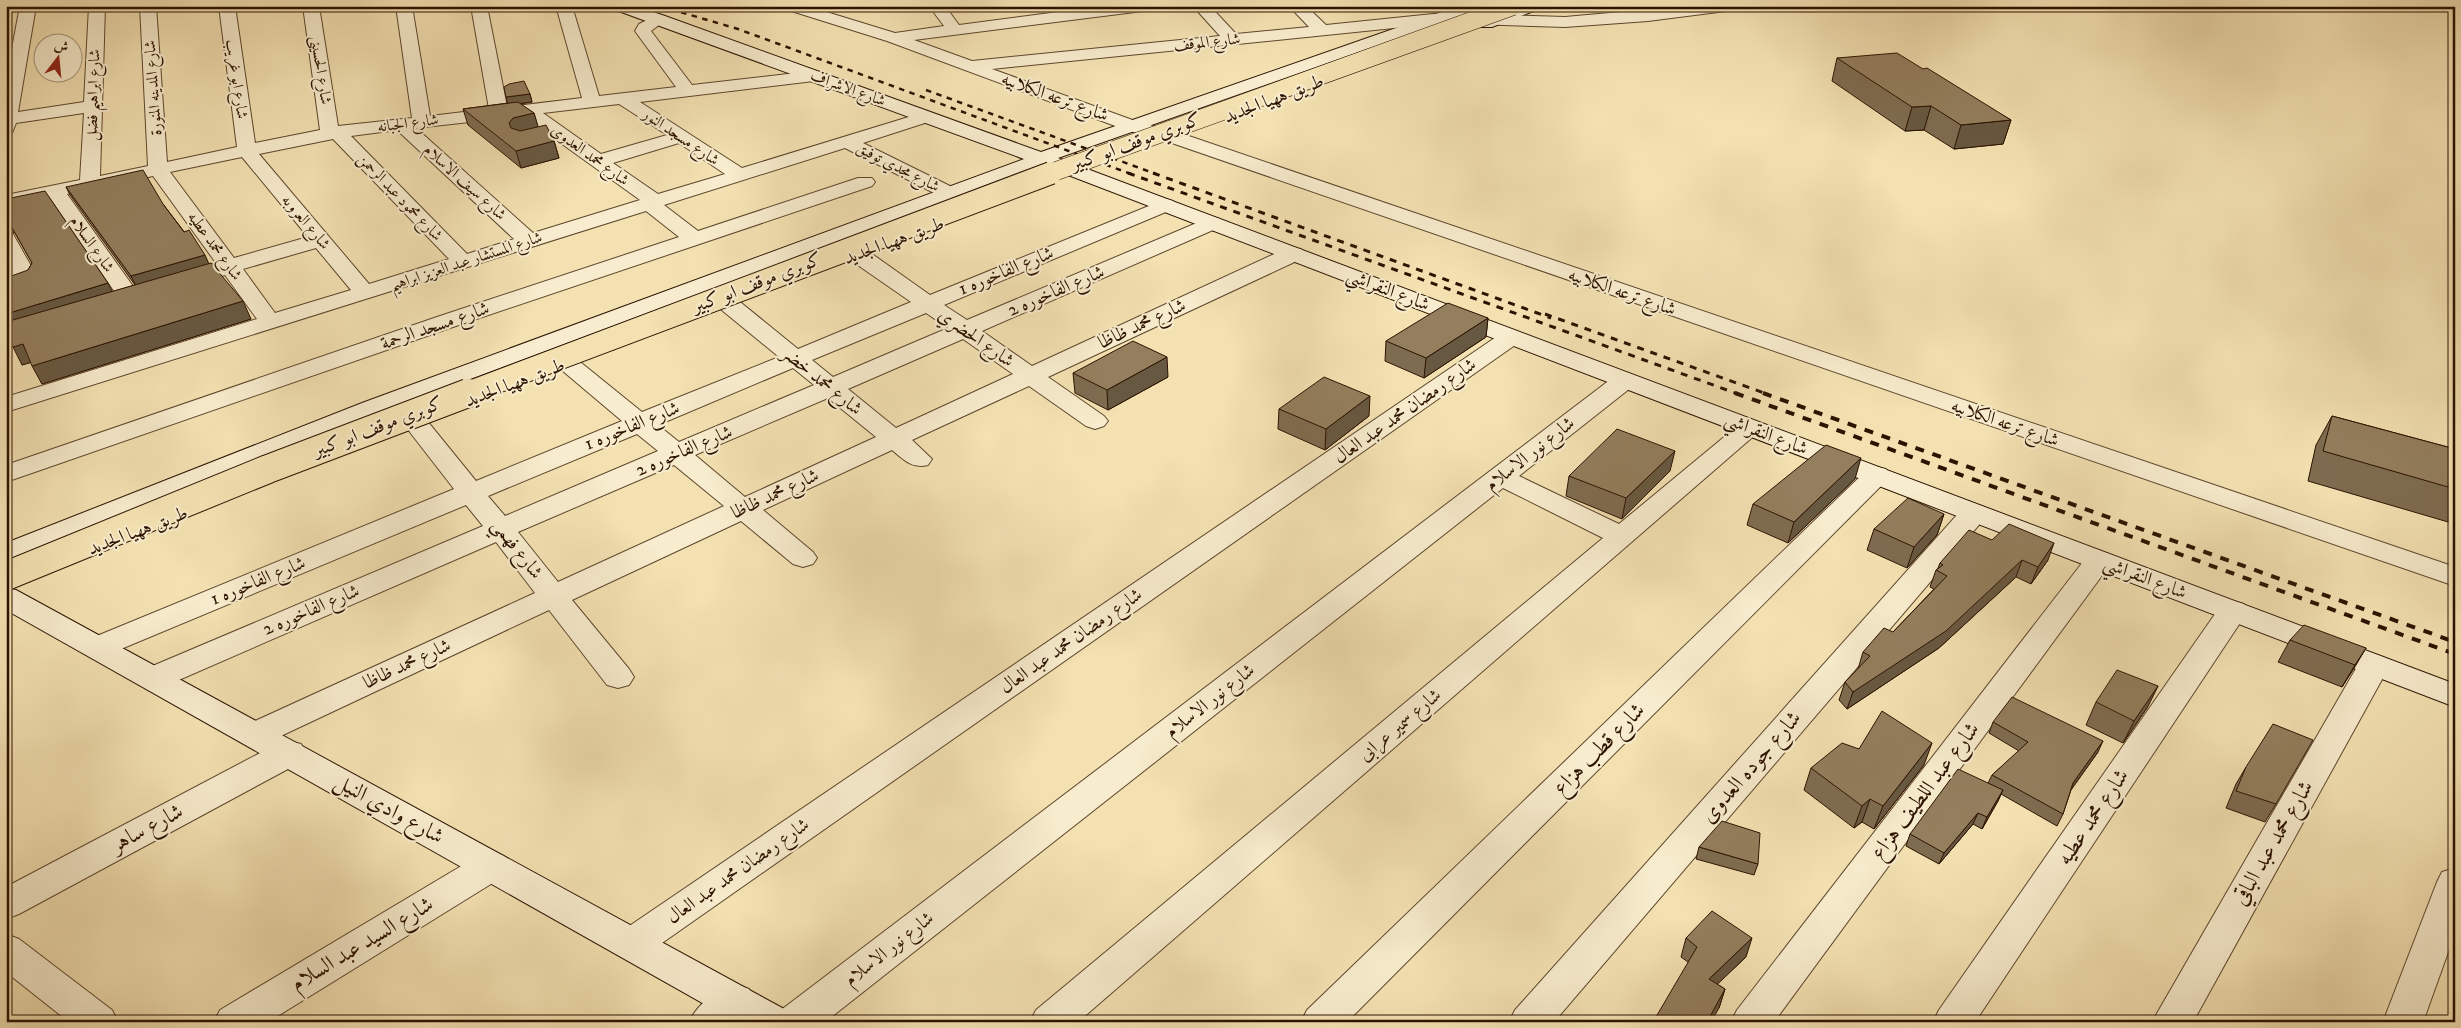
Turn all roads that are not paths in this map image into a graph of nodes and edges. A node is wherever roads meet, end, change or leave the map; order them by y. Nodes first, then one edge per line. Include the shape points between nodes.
1 (28, 6) edge
2 (97, 6) edge
3 (148, 6) edge
4 (227, 6) edge
5 (311, 6) edge
6 (404, 6) edge
7 (479, 6) edge
8 (564, 6) edge
9 (618, 6) edge
10 (790, 6) edge
11 (937, 6) edge
12 (1143, 6) edge
13 (1201, 6) edge
14 (1297, 6) edge
15 (1474, 6) edge
16 (1534, 6) edge
17 (1726, 6) edge
18 (1787, 6) edge
19 (1830, 6) edge
20 (1112, 10) junction
21 (1501, 10) edge
22 (1054, 12) edge
23 (1435, 12) edge
24 (1356, 13) dead end
25 (659, 19) junction
26 (1368, 26) junction
27 (955, 30) junction
28 (1322, 30) junction
29 (893, 38) junction
30 (1232, 39) junction
31 (1144, 48) junction
32 (971, 66) junction
33 (814, 76) junction
34 (687, 90) junction
35 (622, 98) junction
36 (592, 101) junction
37 (92, 106) junction
38 (525, 109) junction
39 (499, 112) junction
40 (925, 117) junction
41 (422, 121) junction
42 (7, 122) edge
43 (400, 123) junction
44 (1132, 126) junction
45 (334, 133) junction
46 (559, 133) junction
47 (681, 137) junction
48 (1172, 137) junction
49 (533, 138) edge
50 (847, 142) junction
51 (247, 152) junction
52 (1041, 159) junction
53 (598, 161) junction
54 (158, 169) junction
55 (1078, 172) junction
56 (740, 176) junction
57 (865, 182) dead end
58 (90, 184) junction
59 (55, 192) junction
60 (949, 193) junction
61 (6, 201) edge
62 (651, 202) junction
63 (1166, 206) junction
64 (1213, 223) junction
65 (6, 238) edge
66 (695, 239) junction
67 (321, 240) junction
68 (529, 241) junction
69 (857, 254) junction
70 (1294, 254) junction
71 (463, 262) junction
72 (230, 266) junction
73 (193, 277) edge
74 (13, 278) edge
75 (365, 293) junction
76 (129, 296) edge
77 (726, 302) junction
78 (928, 304) junction
79 (270, 323) junction
80 (965, 330) junction
81 (1510, 338) junction
82 (795, 359) junction
83 (566, 362) junction
84 (1030, 376) junction
85 (1624, 381) junction
86 (831, 388) junction
87 (6, 404) edge
88 (1095, 421) dead end
89 (415, 422) junction
90 (640, 423) junction
91 (1750, 428) junction
92 (894, 439) junction
93 (677, 454) junction
94 (919, 459) dead end
95 (6, 474) edge
96 (1876, 476) junction
97 (1500, 477) junction
98 (472, 492) junction
99 (743, 509) junction
100 (1974, 513) junction
101 (501, 529) junction
102 (1622, 536) junction
103 (6, 553) edge
104 (803, 558) dead end
105 (6, 560) edge
106 (2099, 560) junction
107 (6, 576) edge
108 (2455, 577) edge
109 (6, 582) edge
110 (554, 596) junction
111 (6, 597) edge
112 (2233, 611) junction
113 (98, 647) junction
114 (2374, 665) junction
115 (618, 677) dead end
116 (154, 678) junction
117 (2455, 696) edge
118 (256, 734) junction
119 (289, 753) junction
120 (491, 866) junction
121 (2455, 882) edge
122 (6, 904) edge
123 (632, 944) junction
124 (6, 950) edge
125 (722, 1011) edge
126 (98, 1022) edge
127 (234, 1022) edge
128 (772, 1022) edge
129 (795, 1022) edge
130 (1050, 1022) edge
131 (1321, 1022) edge
132 (1529, 1022) edge
133 (1751, 1022) edge
134 (1953, 1022) edge
135 (2172, 1022) edge
136 (2403, 1022) edge

1 - 42 street
2 - 37 street, شارع ابراهيم فضل
3 - 54 street, شارع المدينه المنورة
4 - 51 street, شارع ابو غريب
5 - 45 street, شارع الحسينى
6 - 41 street
7 - 39 street
8 - 36 street
9 - 25 street, شارع الاشراف
10 - 29 street, شارع ترعه الكلابيه
11 - 27 street
12 - 20 street
13 - 30 street
14 - 28 street
15 - 23 street, طريق ههيا الجديد
16 - 21 street, طريق ههيا الجديد
17 - 21 street via 1565,22
18 - 19 street
20 - 22 street
20 - 31 street
21 - 23 street
21 - 48 street, طريق ههيا الجديد
21 - 105 main road, كوبري موقف ابو كبير via 946,200 259,458
21 - 107 main road, كوبري موقف ابو كبير, bridge via 948,210 268,469
22 - 27 street
23 - 26 street, شارع الموقف
23 - 44 street, طريق ههيا الجديد
24 - 26 street
25 - 33 street, شارع الاشراف
25 - 34 street via 643,31
26 - 28 street, شارع الموقف
27 - 29 street
28 - 30 street, شارع الموقف
29 - 32 street, شارع ترعه الكلابيه
30 - 31 street, شارع الموقف
31 - 32 street, شارع الموقف
32 - 44 street, شارع ترعه الكلابيه
33 - 34 street, شارع الجبانه
33 - 40 street, شارع الاشراف
34 - 35 street, شارع الجبانه
35 - 36 street, شارع الجبانه
35 - 47 street, شارع مسجد النور
36 - 38 street, شارع الجبانه
37 - 42 street
37 - 58 street, شارع ابراهيم فضل
38 - 39 street, شارع الجبانه
38 - 46 street, شارع محمد العدوى
39 - 41 street, شارع الجبانه
40 - 50 street, شارع المستشار عبد العزيز ابراهيم
40 - 52 street, شارع الاشراف
41 - 43 street, شارع الجبانه
43 - 45 street, شارع الجبانه
43 - 68 street, شارع سيف الاسلام
44 - 48 street, شارع ترعه الكلابيه
44 - 52 street, طريق ههيا الجديد
45 - 51 street, شارع الجبانه
45 - 71 street, شارع محمود عبد الرحمن
46 - 49 street
46 - 53 street, شارع محمد العدوى
47 - 53 street
47 - 56 street, شارع مسجد النور
48 - 55 street, طريق ههيا الجديد
48 - 108 street, شارع ترعه الكلابيه
50 - 56 street, شارع المستشار عبد العزيز ابراهيم
50 - 60 street, شارع مجدي توفيق
51 - 54 street, شارع الجبانه
51 - 67 street, شارع العروبه
52 - 55 street, شارع الاشراف
52 - 60 street, طريق ههيا الجديد
53 - 62 street, شارع محمد العدوى
54 - 58 street, شارع الجبانه
54 - 72 street, شارع محمد عطيه
55 - 63 street, شارع النقراشي
55 - 69 street, طريق ههيا الجديد
56 - 62 street, شارع المستشار عبد العزيز ابراهيم
57 - 66 street, شارع مسجد الرحمة
58 - 59 street, شارع الجبانه
59 - 61 street, شارع الجبانه
59 - 76 street, شارع السلام
60 - 103 street, طريق ههيا الجديد via 371,408
62 - 66 street, شارع محمد العدوى
62 - 68 street, شارع المستشار عبد العزيز ابراهيم
63 - 64 street, شارع النقراشي
63 - 78 street, شارع الفاخوره 1
64 - 70 street, شارع النقراشي
64 - 80 street, شارع الفاخوره 2
65 - 74 street via 24,271
66 - 95 street, شارع مسجد الرحمة
67 - 72 street
67 - 75 street, شارع العروبه
68 - 71 street, شارع المستشار عبد العزيز ابراهيم
69 - 77 street, طريق ههيا الجديد
69 - 78 street, شارع الحضري
70 - 81 street, شارع النقراشي
70 - 84 street, شارع محمد ظاظا
71 - 75 street, شارع المستشار عبد العزيز ابراهيم
72 - 73 street
72 - 79 street, شارع محمد عطيه
75 - 79 street, شارع المستشار عبد العزيز ابراهيم
77 - 82 street, شارع محمد خضر
77 - 83 street, طريق ههيا الجديد
78 - 80 street, شارع الحضري
78 - 82 street, شارع الفاخوره 1
79 - 87 street, شارع المستشار عبد العزيز ابراهيم
80 - 84 street, شارع الحضري
80 - 86 street, شارع الفاخوره 2
81 - 85 street, شارع النقراشي
81 - 123 street, شارع رمضان محمد عبد العال
82 - 86 street, شارع محمد خضر
82 - 90 street, شارع الفاخوره 1
83 - 89 street, طريق ههيا الجديد
83 - 90 street
84 - 88 street, شارع الحضري
84 - 92 street, شارع محمد ظاظا
85 - 91 street, شارع النقراشي
85 - 97 street, شارع نور الاسلام
86 - 92 street, شارع محمد خضر
86 - 93 street, شارع الفاخوره 2
89 - 98 street, شارع فهمي
89 - 109 street, طريق ههيا الجديد
90 - 93 street
90 - 98 street, شارع الفاخوره 1
91 - 96 street, شارع النقراشي
91 - 102 street, شارع سمير عرابى
92 - 94 street, شارع محمد خضر
92 - 99 street, شارع محمد ظاظا
93 - 99 street
93 - 101 street, شارع الفاخوره 2
96 - 100 street, شارع النقراشي
96 - 131 street, شارع قطب هزاع
97 - 102 street
97 - 129 street, شارع نور الاسلام
98 - 101 street, شارع فهمي
98 - 113 street, شارع الفاخوره 1
99 - 104 street
99 - 110 street, شارع محمد ظاظا
100 - 106 street, شارع النقراشي
100 - 132 street, شارع جوده العدوى
101 - 110 street, شارع فهمي
101 - 116 street, شارع الفاخوره 2
102 - 130 street, شارع سمير عرابى
106 - 112 street, شارع النقراشي
106 - 133 street, شارع عبد اللطيف هزاع
110 - 115 street, شارع فهمي
110 - 118 street, شارع محمد ظاظا
111 - 113 street, شارع وادي النيل
112 - 114 street, شارع النقراشي
112 - 134 street, شارع محمد عطيه
113 - 116 street, شارع وادي النيل
114 - 117 street, شارع النقراشي
114 - 135 street, شارع محمد عبد الباقي
116 - 118 street, شارع وادي النيل
118 - 119 street, شارع وادي النيل
119 - 120 street, شارع وادي النيل
119 - 122 street, شارع ساهر
120 - 123 street, شارع وادي النيل
120 - 127 street, شارع السيد عبد السلام
121 - 136 street
123 - 125 street, شارع وادي النيل
124 - 126 street
125 - 128 street, شارع وادي النيل

